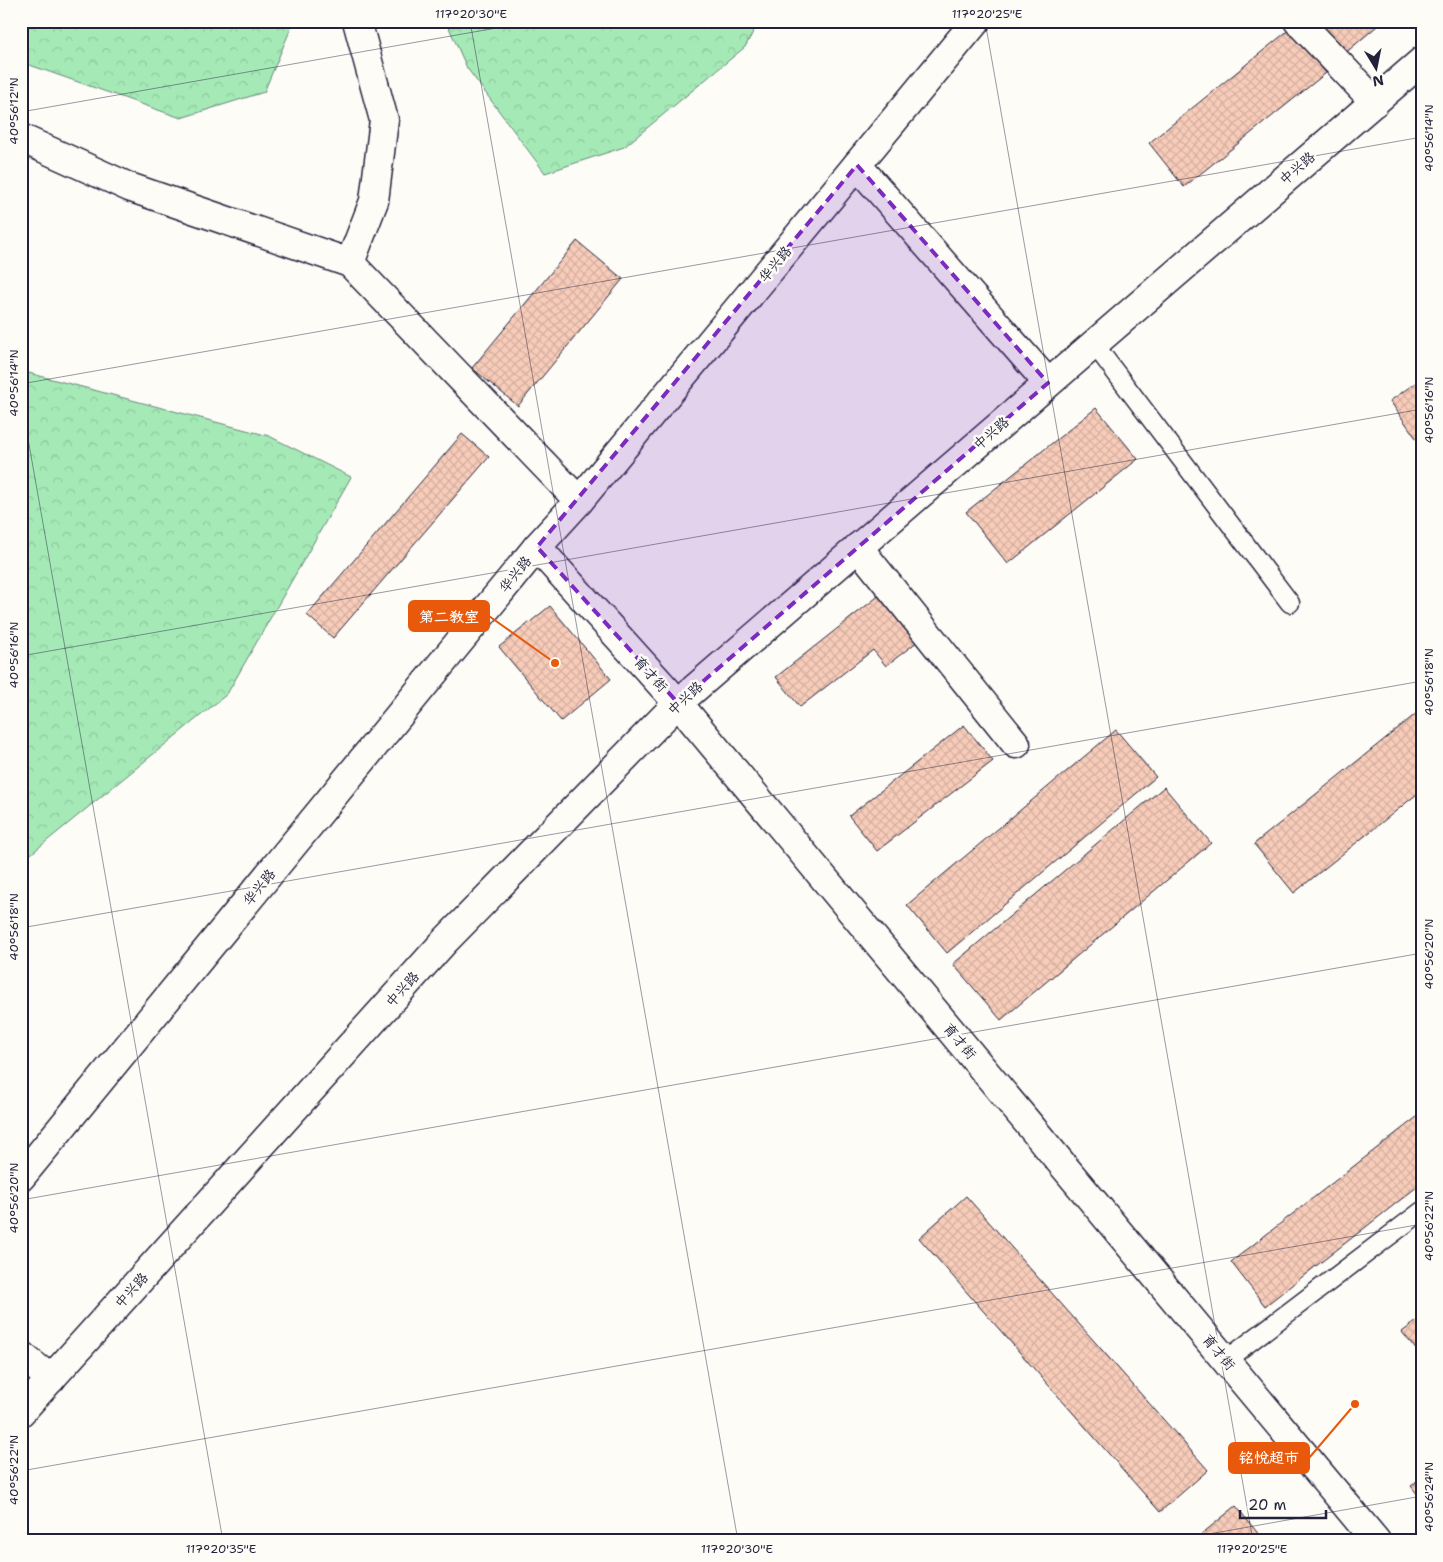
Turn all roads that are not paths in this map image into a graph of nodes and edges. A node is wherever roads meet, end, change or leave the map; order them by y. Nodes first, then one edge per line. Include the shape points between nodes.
1 (357, 21) edge
2 (976, 21) edge
3 (1298, 21) edge
4 (1419, 69) edge
5 (1375, 102) junction
6 (21, 138) edge
7 (857, 166) junction
8 (350, 263) junction
9 (1094, 344) junction
10 (1048, 383) junction
11 (579, 501) junction
12 (537, 547) junction
13 (858, 548) junction
14 (1290, 603) dead end
15 (678, 703) junction
16 (1016, 744) dead end
17 (21, 1177) edge
18 (1422, 1211) edge
19 (21, 1356) edge
20 (1226, 1360) junction
21 (51, 1379) junction
22 (21, 1412) edge
23 (1376, 1541) edge

1 - 8 street via 384,120 374,201
2 - 7 street, 华兴路
3 - 5 street
4 - 5 street, 中兴路
5 - 9 street, 中兴路
6 - 8 street via 129,187
7 - 10 street
7 - 11 street, 华兴路
8 - 11 street
9 - 10 street, 中兴路
9 - 14 lane
10 - 13 street, 中兴路
11 - 12 street, 华兴路
12 - 15 street, 育才街
12 - 17 street, 华兴路
13 - 15 street, 中兴路
13 - 16 street
15 - 20 street, 育才街
15 - 21 street, 中兴路 via 444,942
18 - 20 lane
19 - 21 street
20 - 23 street, 育才街
21 - 22 street, 中兴路

